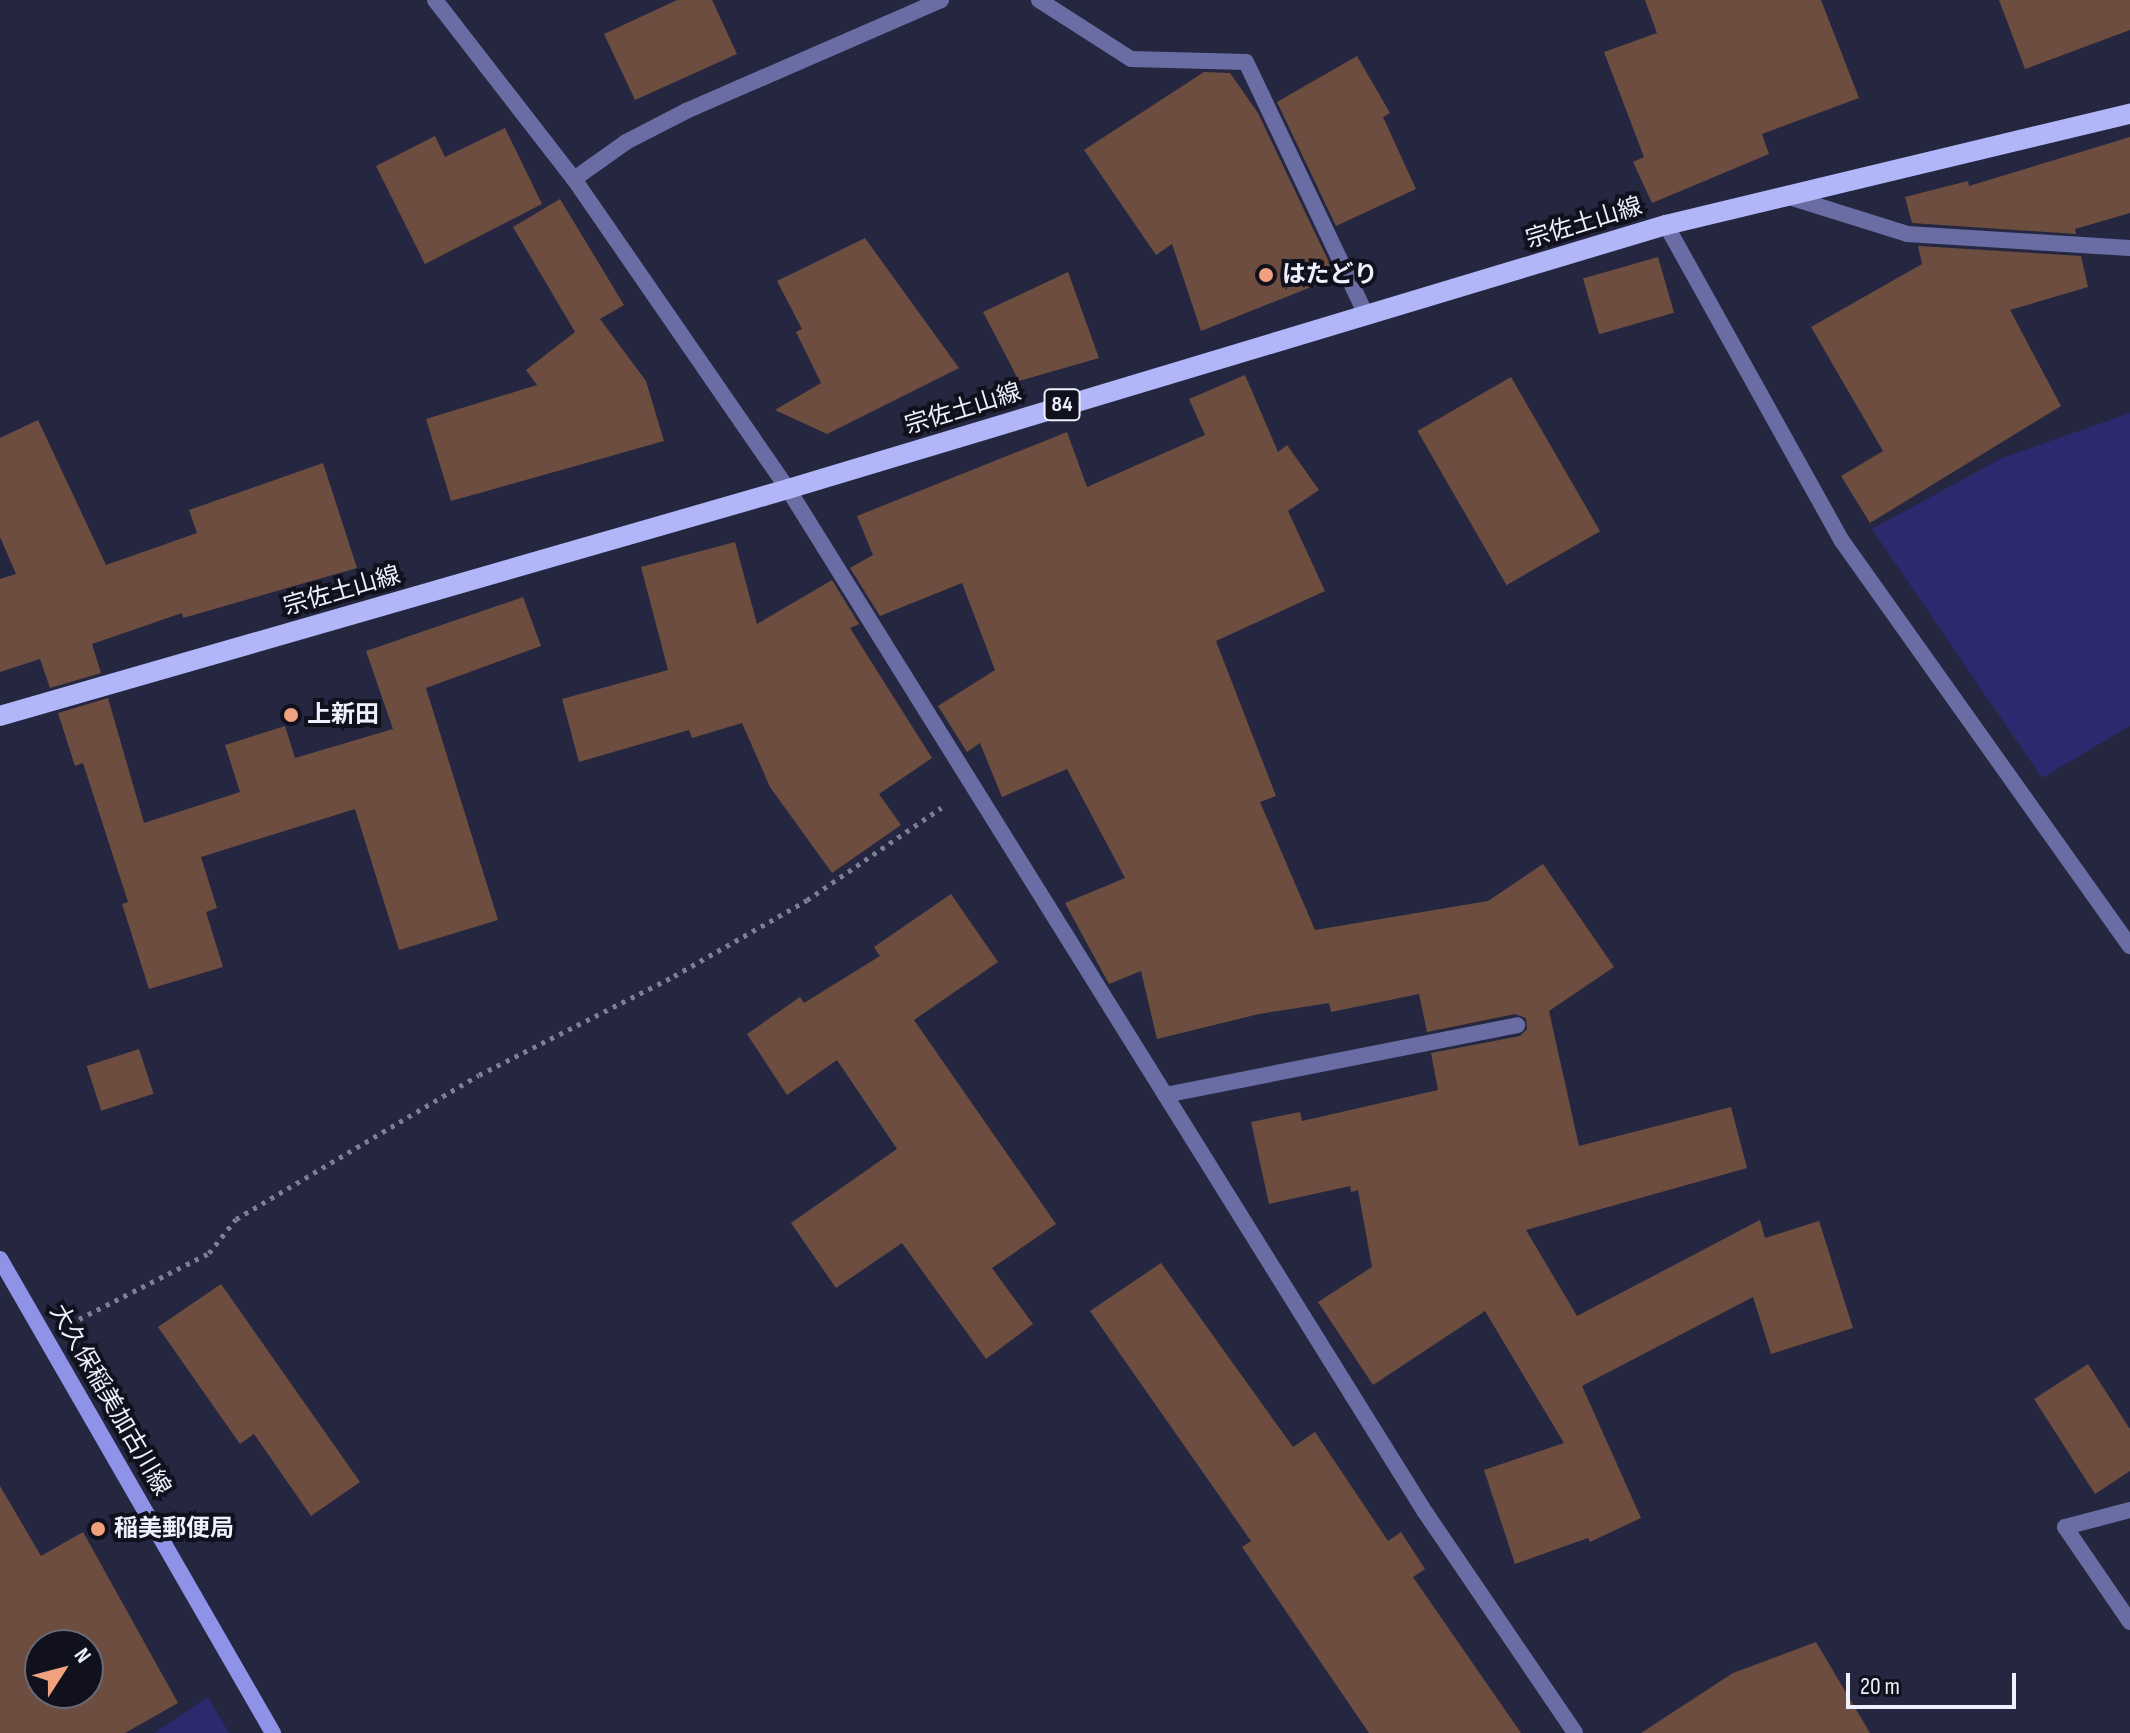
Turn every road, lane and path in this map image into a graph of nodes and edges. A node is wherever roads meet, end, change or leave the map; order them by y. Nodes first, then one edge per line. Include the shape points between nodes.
1 (435, 0) edge
2 (941, 0) edge
3 (1039, 0) edge
4 (2130, 114) edge
5 (574, 179) junction
6 (1783, 195) junction
7 (1666, 225) junction
8 (2130, 248) edge
9 (1366, 315) junction
10 (788, 489) junction
11 (0, 716) edge
12 (972, 787) junction
13 (2130, 946) edge
14 (1517, 1025) dead end
15 (1165, 1095) junction
16 (0, 1259) edge
17 (47, 1336) junction
18 (2130, 1510) edge
19 (2130, 1622) edge
20 (273, 1733) edge
21 (1575, 1733) edge

1 - 5 street
2 - 5 street via 686,111 626,142
3 - 9 street via 1131,59 1246,62
4 - 6 main road, 宗佐土山線 / 84
5 - 10 street
6 - 7 main road, 宗佐土山線 / 84
6 - 8 street via 1907,234
7 - 9 main road, 宗佐土山線 / 84
7 - 13 street via 1842,541
9 - 10 main road, 宗佐土山線 / 84
10 - 11 main road, 宗佐土山線 / 84
10 - 12 street
12 - 15 street
12 - 17 path via 807,900 674,976 479,1075 236,1219 209,1253
14 - 15 street
15 - 21 street via 1425,1512
16 - 17 main road, 大久保稲美加古川線
17 - 20 main road, 大久保稲美加古川線
18 - 19 street via 2065,1527

